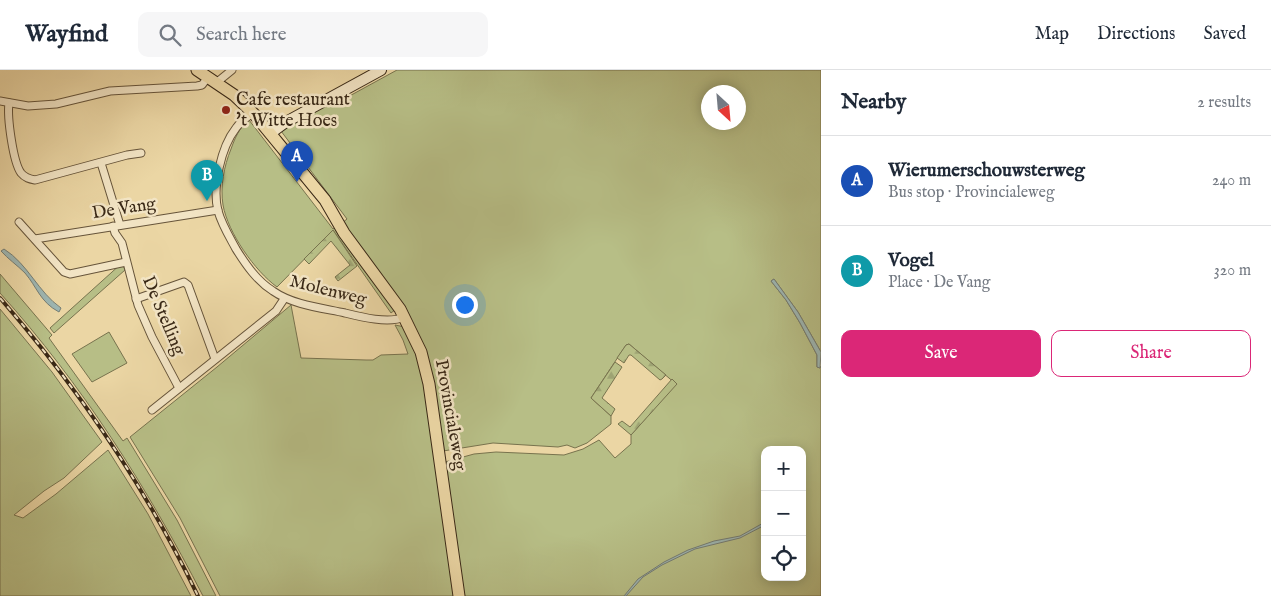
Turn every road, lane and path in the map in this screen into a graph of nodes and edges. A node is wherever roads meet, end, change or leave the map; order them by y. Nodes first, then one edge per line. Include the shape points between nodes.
1 (198, 70) edge
2 (232, 70) edge
3 (381, 70) edge
4 (212, 80) junction
5 (0, 100) edge
6 (9, 103) junction
7 (253, 113) junction
8 (271, 133) junction
9 (141, 153) dead end
10 (101, 163) junction
11 (218, 210) junction
12 (19, 222) dead end
13 (117, 226) junction
14 (35, 240) junction
15 (126, 262) junction
16 (284, 298) junction
17 (136, 299) junction
18 (404, 316) junction
19 (215, 359) junction
20 (180, 388) junction
21 (152, 410) dead end
22 (459, 596) edge

1 - 4 main road, Provincialeweg
2 - 4 street
3 - 8 street
4 - 6 street via 197,86 110,91 56,104 28,106
4 - 7 main road, Provincialeweg
5 - 6 street
6 - 10 street via 14,151 21,173 27,178 35,180
7 - 8 main road, Provincialeweg
7 - 11 street, Molenweg via 236,127 224,150 218,172
8 - 18 main road, Provincialeweg
9 - 10 street
10 - 13 street, De Stelling
11 - 13 street, De Vang
11 - 16 street, Molenweg via 242,258 258,279
12 - 14 street
13 - 14 street, De Vang
13 - 15 street, De Stelling via 115,233 122,243
14 - 15 street via 64,272 70,274
15 - 17 street, De Stelling
16 - 18 street, Molenweg via 365,317 392,320
16 - 19 street via 276,311
17 - 19 street via 184,282 188,285
17 - 20 street, De Stelling
18 - 22 main road, Provincialeweg via 421,352 429,384
19 - 20 street
20 - 21 street

